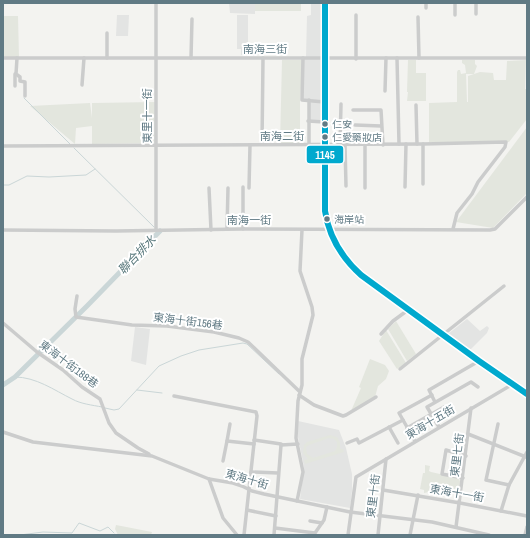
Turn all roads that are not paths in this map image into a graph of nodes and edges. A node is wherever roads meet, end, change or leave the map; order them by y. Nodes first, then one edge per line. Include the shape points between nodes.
1 (156, 3) edge
2 (325, 3) edge
3 (426, 3) edge
4 (455, 3) edge
5 (476, 3) edge
6 (426, 8) dead end
7 (476, 14) dead end
8 (356, 15) dead end
9 (455, 15) dead end
10 (418, 17) dead end
11 (192, 19) dead end
12 (106, 33) dead end
13 (3, 58) edge
14 (16, 58) junction
15 (84, 58) junction
16 (107, 58) junction
17 (157, 58) junction
18 (191, 58) junction
19 (263, 58) junction
20 (303, 58) junction
21 (325, 58) junction
22 (386, 58) junction
23 (396, 58) junction
24 (419, 58) junction
25 (527, 58) edge
26 (356, 59) junction
27 (82, 85) dead end
28 (15, 86) dead end
29 (385, 91) dead end
30 (25, 96) dead end
31 (309, 100) junction
32 (324, 102) junction
33 (341, 104) dead end
34 (416, 105) dead end
35 (353, 110) dead end
36 (308, 121) junction
37 (324, 122) junction
38 (355, 125) dead end
39 (382, 126) junction
40 (262, 144) junction
41 (399, 144) junction
42 (406, 144) junction
43 (418, 144) junction
44 (423, 144) junction
45 (156, 145) junction
46 (250, 145) junction
47 (309, 145) junction
48 (325, 145) junction
49 (343, 145) junction
50 (365, 145) junction
51 (383, 145) junction
52 (3, 146) edge
53 (423, 184) dead end
54 (346, 186) dead end
55 (243, 187) dead end
56 (405, 187) dead end
57 (209, 188) dead end
58 (228, 188) dead end
59 (249, 188) dead end
60 (365, 188) dead end
61 (526, 197) edge
62 (227, 229) junction
63 (242, 229) junction
64 (453, 229) junction
65 (3, 230) edge
66 (156, 230) junction
67 (211, 230) junction
68 (302, 230) junction
69 (329, 230) junction
70 (504, 286) dead end
71 (77, 296) dead end
72 (408, 310) junction
73 (3, 322) edge
74 (381, 334) dead end
75 (443, 335) junction
76 (479, 361) junction
77 (400, 368) dead end
78 (513, 384) junction
79 (478, 387) dead end
80 (299, 393) junction
81 (527, 394) edge
82 (432, 395) junction
83 (174, 396) dead end
84 (376, 397) dead end
85 (435, 402) junction
86 (444, 407) dead end
87 (471, 408) junction
88 (432, 414) junction
89 (403, 420) junction
90 (230, 424) dead end
91 (498, 424) dead end
92 (389, 427) junction
93 (439, 427) junction
94 (407, 428) junction
95 (3, 432) edge
96 (468, 434) junction
97 (228, 441) junction
98 (254, 442) junction
99 (415, 442) junction
100 (347, 443) dead end
101 (398, 443) dead end
102 (298, 444) junction
103 (495, 444) junction
104 (281, 446) junction
105 (527, 452) edge
106 (152, 456) junction
107 (466, 456) junction
108 (526, 457) edge
109 (386, 459) junction
110 (223, 461) dead end
111 (251, 472) junction
112 (278, 473) junction
113 (463, 478) junction
114 (208, 479) junction
115 (509, 485) junction
116 (249, 490) junction
117 (383, 490) junction
118 (418, 495) junction
119 (276, 497) junction
120 (297, 501) junction
121 (460, 503) junction
122 (327, 507) junction
123 (247, 510) junction
124 (500, 510) junction
125 (350, 512) junction
126 (276, 516) junction
127 (380, 516) junction
128 (527, 516) edge
129 (412, 520) junction
130 (310, 521) dead end
131 (322, 523) junction
132 (456, 527) junction
133 (527, 527) edge
134 (275, 528) junction
135 (466, 530) junction
136 (237, 535) edge
137 (244, 535) edge
138 (274, 535) edge
139 (348, 535) edge
140 (378, 535) edge
141 (410, 535) edge
142 (465, 535) edge
143 (489, 535) edge
144 (525, 535) edge

1 - 17 street, 東里十一街
2 - 21 main road
3 - 6 street
4 - 9 street
5 - 7 street
8 - 26 street
10 - 24 street
11 - 18 street
12 - 16 street
13 - 14 street, 南海三街
14 - 15 street, 南海三街
14 - 28 street
14 - 30 street via 16,74 20,81 25,82
15 - 16 street, 南海三街
15 - 27 street
16 - 17 street, 南海三街
17 - 18 street, 南海三街
17 - 45 street, 東里十一街
18 - 19 street, 南海三街
19 - 20 street, 南海三街
19 - 40 street
20 - 21 street, 南海三街
20 - 31 street via 302,100
21 - 26 street, 南海三街
21 - 32 main road
22 - 23 street, 南海三街
22 - 26 street, 南海三街
22 - 29 street
23 - 24 street, 南海三街
23 - 41 street
24 - 25 street, 南海三街
31 - 32 street
31 - 36 street
32 - 37 main road
33 - 49 street
34 - 43 street
35 - 39 street via 381,110
36 - 37 street
36 - 47 street
37 - 48 main road
38 - 39 street
39 - 51 street
40 - 46 street, 南海二街
40 - 47 street, 南海二街
41 - 42 street, 南海二街
41 - 51 street, 南海二街
42 - 43 street, 南海二街
42 - 56 street
43 - 44 street, 南海二街
44 - 53 street
44 - 64 street, 南海二街 via 506,142 505,147 457,213
45 - 46 street, 南海二街
45 - 52 street, 南海二街
45 - 66 street, 東里十一街
46 - 59 street
47 - 48 street, 南海二街
48 - 49 street, 南海二街
48 - 69 main road via 325,211
49 - 50 street, 南海二街
49 - 54 street
50 - 51 street, 南海二街
50 - 60 street
55 - 63 street
57 - 67 street
58 - 62 street
61 - 64 street, 南海一街 via 495,229
62 - 63 street, 南海一街
62 - 67 street, 南海一街
63 - 68 street, 南海一街
64 - 69 street, 南海一街
65 - 66 street, 南海一街
66 - 67 street, 南海一街
68 - 69 street, 南海一街
68 - 80 street via 300,271 313,311 302,359
69 - 72 main road via 339,252 353,268
70 - 75 street
71 - 80 street, 東海十街156巷 via 76,317 214,332 248,342
72 - 74 street via 392,321
72 - 75 main road
73 - 106 street, 東海十街188巷 via 82,387 97,396 116,433
75 - 76 main road
75 - 77 street
76 - 78 main road
76 - 82 street via 428,390
78 - 81 main road
78 - 87 street, 東海十五街
79 - 85 street via 471,382
80 - 84 street via 314,405 343,416
80 - 102 street via 296,424
82 - 85 street
82 - 89 street via 399,413
83 - 98 street via 255,411 257,416
85 - 88 street via 427,407
86 - 88 street
87 - 93 street, 東海十五街
87 - 96 street, 東里七街
88 - 93 street
88 - 94 street
89 - 92 street
89 - 94 street
90 - 97 street
91 - 103 street
92 - 100 street via 359,443 357,439
92 - 101 street
93 - 99 street, 東海十五街
94 - 99 street
95 - 106 street, 東海十街 via 33,442
96 - 103 street
96 - 107 street, 東里七街
97 - 98 street
97 - 110 street
98 - 104 street
98 - 111 street
99 - 109 street, 東海十五街
102 - 104 street
102 - 120 street via 303,472
103 - 108 street
103 - 115 street via 486,480
104 - 112 street
105 - 108 street
106 - 114 street, 東海十街
107 - 113 street, 東里七街
107 - 113 street via 446,450 442,474
108 - 115 street
109 - 117 street, 東里十街
109 - 125 street, 東海十五街 via 356,477
111 - 112 street
111 - 116 street
112 - 119 street
113 - 121 street, 東里七街
114 - 116 street, 東海十街 via 233,483
114 - 136 street via 222,518
115 - 124 street
116 - 119 street, 東海十街
116 - 123 street
117 - 118 street, 東海十一街
117 - 127 street, 東里十街
118 - 121 street, 東海十一街
118 - 129 street
119 - 120 street, 東海十街
119 - 126 street
120 - 122 street, 東海十街
121 - 124 street, 東海十一街
121 - 132 street, 東里七街
122 - 125 street, 東海十街
122 - 131 street
123 - 126 street
123 - 137 street
124 - 128 street, 東海十一街
125 - 127 street, 東海十街
125 - 139 street
126 - 134 street
127 - 129 street, 東海十街
127 - 140 street, 東里十街
129 - 132 street, 東海十街
129 - 141 street
130 - 131 street
131 - 134 street via 315,533
132 - 135 street, 東海十街
133 - 144 street
134 - 138 street
135 - 142 street
135 - 143 street, 東海十街

